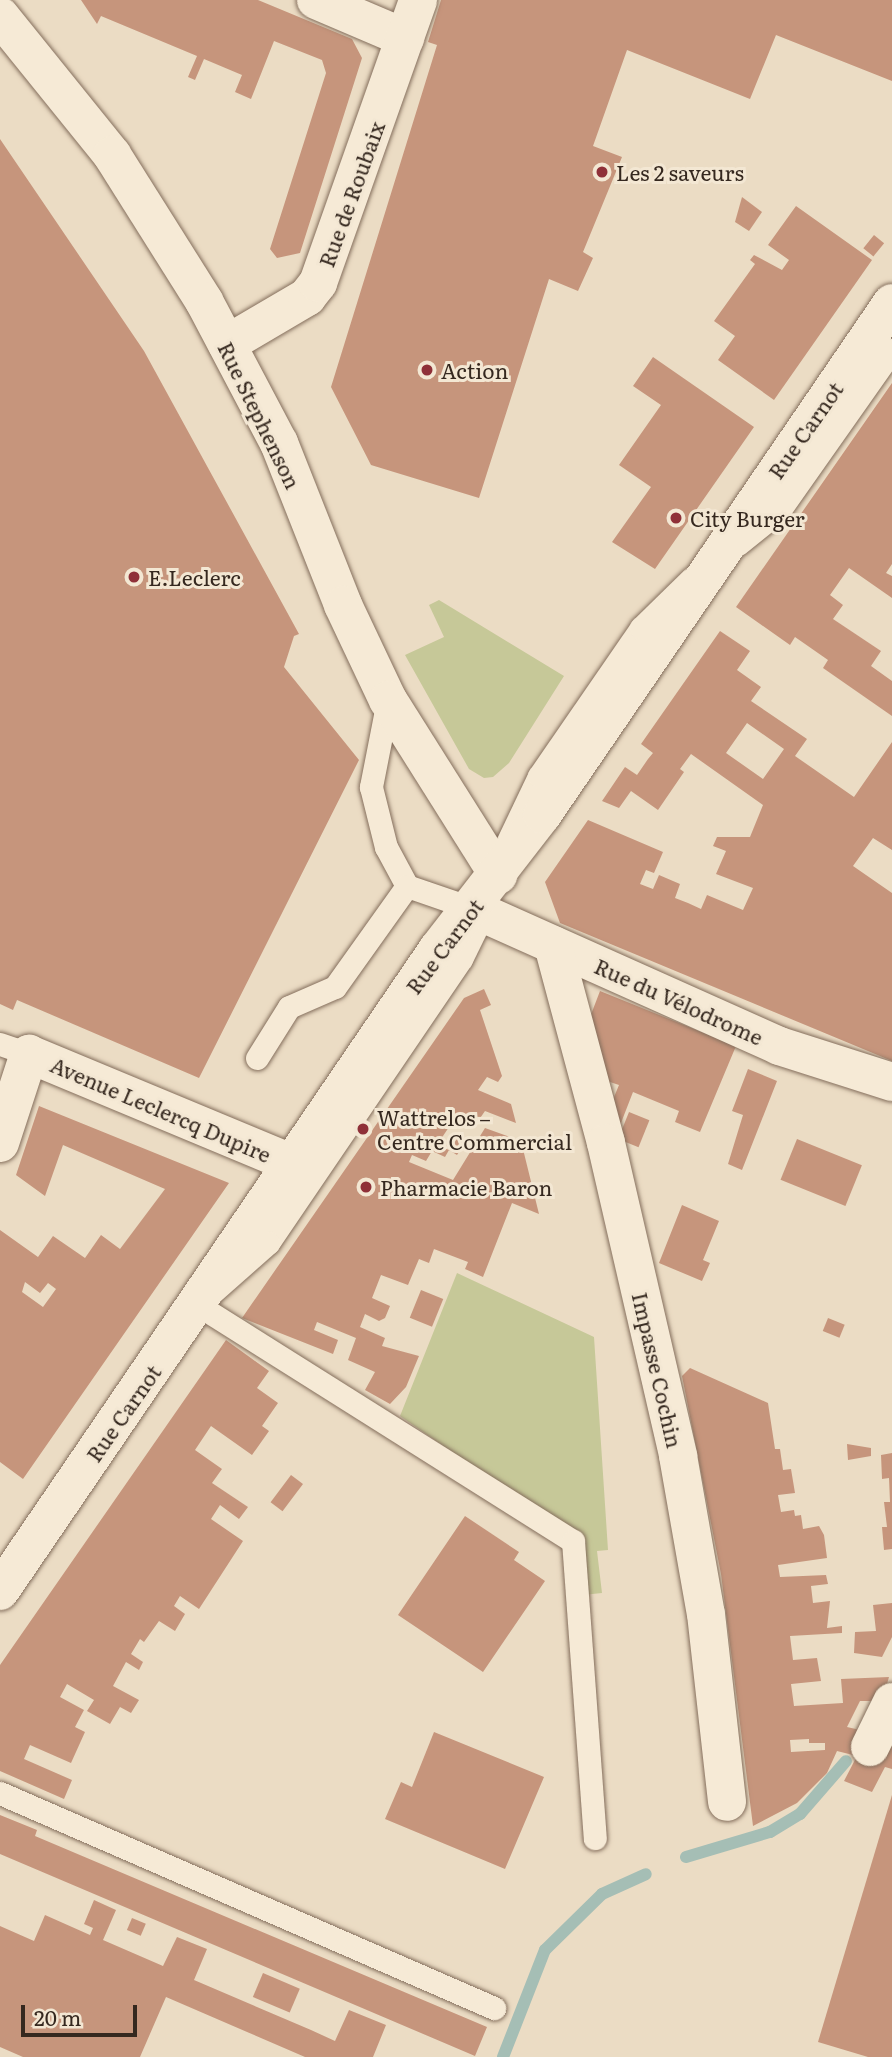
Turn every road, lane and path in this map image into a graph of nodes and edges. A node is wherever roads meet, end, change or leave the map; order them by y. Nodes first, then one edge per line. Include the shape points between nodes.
1 (316, 0) edge
2 (418, 0) edge
3 (0, 16) edge
4 (405, 38) junction
5 (892, 303) edge
6 (227, 344) junction
7 (892, 350) edge
8 (714, 562) junction
9 (388, 700) junction
10 (498, 875) junction
11 (407, 886) junction
12 (477, 912) junction
13 (553, 945) junction
14 (15, 1049) edge
15 (257, 1058) dead end
16 (892, 1082) edge
17 (0, 1143) edge
18 (293, 1164) junction
19 (198, 1305) junction
20 (0, 1591) edge
21 (892, 1702) edge
22 (870, 1747) dead end
23 (0, 1793) edge
24 (727, 1802) dead end
25 (595, 1839) dead end
26 (494, 2008) dead end

1 - 4 street
2 - 4 street, Rue de Roubaix
3 - 6 street, Rue Stephenson via 112,155
4 - 6 street, Rue de Roubaix via 318,283 307,297
5 - 8 street, Rue Carnot
6 - 9 street, Rue Stephenson via 279,443 343,605
7 - 8 lane via 779,511
8 - 10 street, Rue Carnot
9 - 10 street, Rue Stephenson
9 - 11 lane via 371,787 386,846
10 - 12 street, Rue Carnot
11 - 12 lane
11 - 15 lane via 335,987 289,1007
12 - 13 street, Rue du Vélodrome
12 - 18 street, Rue Carnot via 438,948
12 - 19 lane via 461,959 272,1237
13 - 16 street, Rue du Vélodrome via 779,1046
13 - 24 street, Impasse Cochin via 606,1143 678,1456 706,1614
14 - 17 street
14 - 18 street, Avenue Leclercq Dupire
18 - 19 street, Rue Carnot
19 - 20 street, Rue Carnot
19 - 25 lane via 572,1541
21 - 22 street
23 - 26 lane

